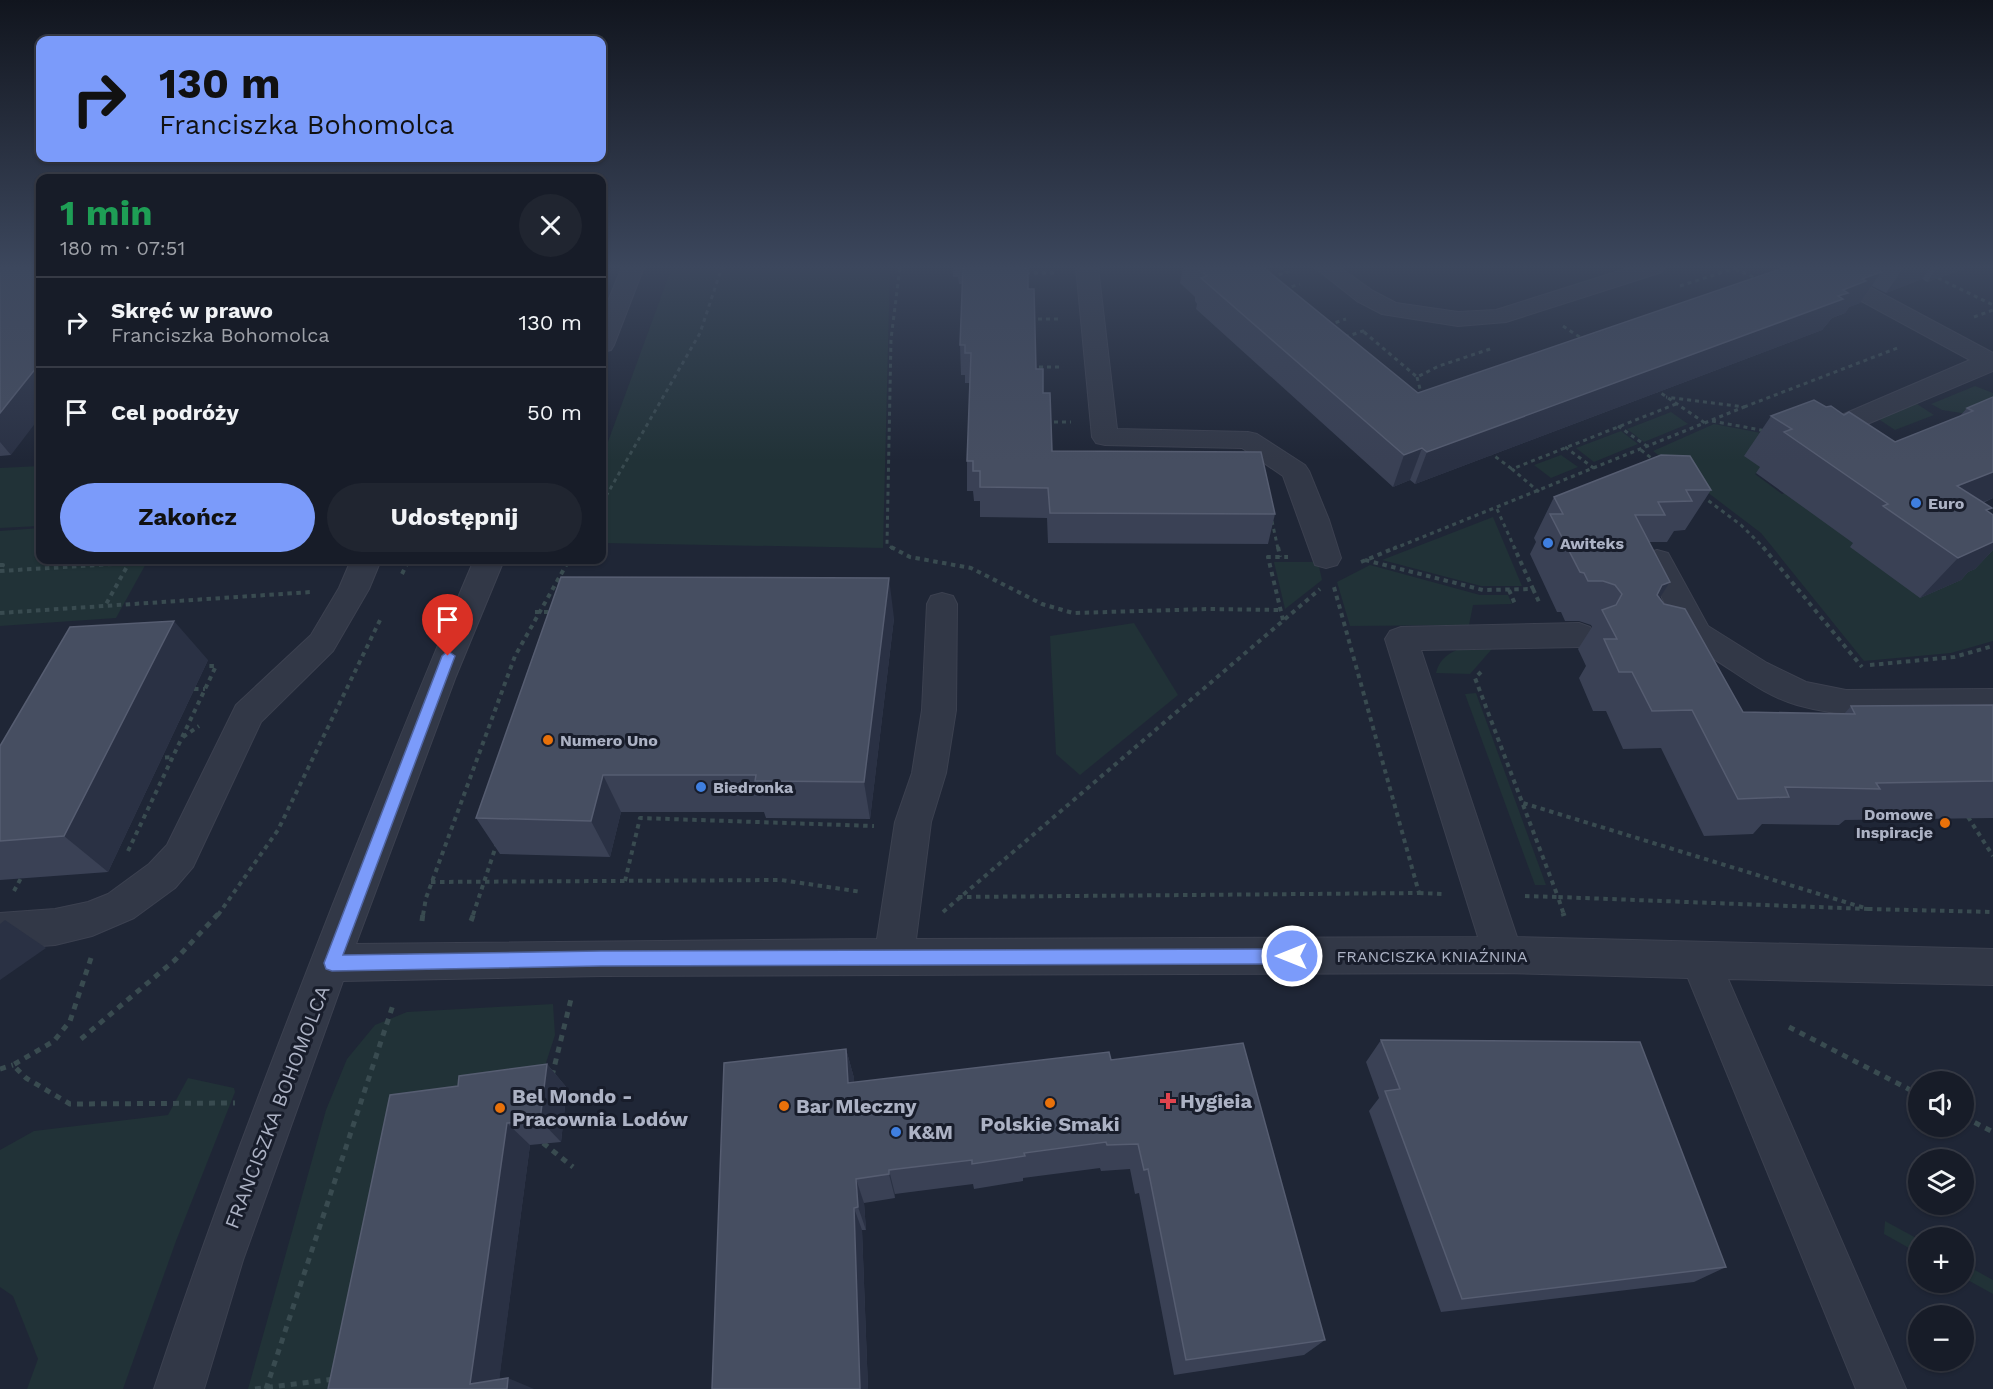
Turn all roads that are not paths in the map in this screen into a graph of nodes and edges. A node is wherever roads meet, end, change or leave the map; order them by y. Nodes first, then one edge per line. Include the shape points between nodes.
1 (1087, 332) edge
2 (1942, 332) edge
3 (1987, 355) edge
4 (1814, 437) edge
5 (1657, 560) edge
6 (364, 564) edge
7 (487, 564) edge
8 (1329, 568) road end
9 (942, 604) dead end
10 (1650, 634) edge
11 (1697, 634) junction
12 (1579, 635) dead end
13 (1993, 702) edge
14 (0, 931) edge
15 (1503, 955) junction
16 (895, 958) junction
17 (1700, 960) junction
18 (332, 963) junction
19 (1993, 967) edge
20 (179, 1389) edge
21 (1881, 1389) edge

1 - 8 street via 1105,437 1248,440 1295,471
2 - 3 street
3 - 4 street
5 - 11 street
6 - 14 street via 322,644 248,714 180,856 162,876 121,906 92,919 55,927
7 - 18 street, FRANCISZKA BOHOMOLCA via 436,687
9 - 16 street via 939,710 929,773 911,832
10 - 11 street
11 - 13 street via 1756,672 1799,693 1846,703
12 - 15 street via 1401,639
15 - 16 street, FRANCISZKA KNIAŹNINA
15 - 17 street, FRANCISZKA KNIAŹNINA
16 - 18 street, FRANCISZKA KNIAŹNINA
17 - 19 street, FRANCISZKA KNIAŹNINA
17 - 21 street
18 - 20 street, FRANCISZKA BOHOMOLCA via 278,1097

